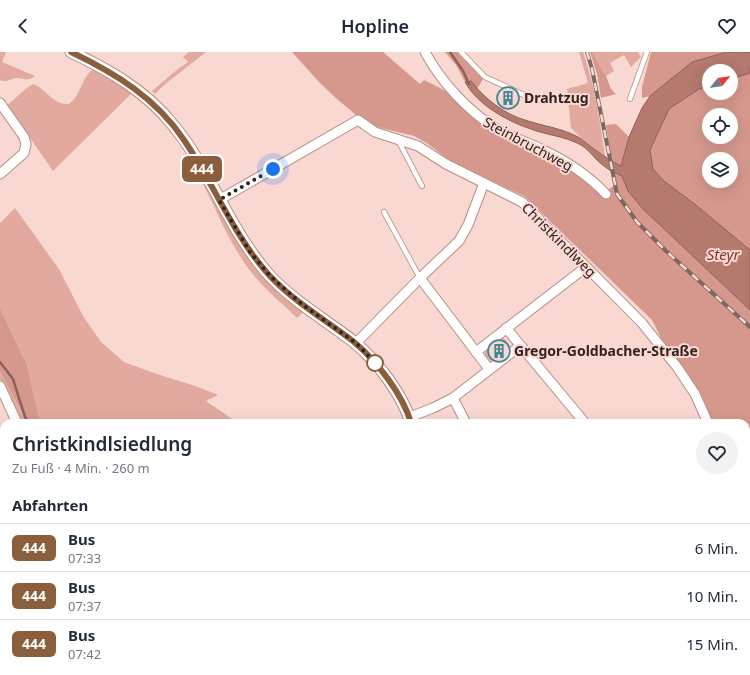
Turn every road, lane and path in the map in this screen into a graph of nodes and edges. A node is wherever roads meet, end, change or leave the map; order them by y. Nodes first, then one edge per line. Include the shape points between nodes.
1 (71, 52) edge
2 (425, 52) edge
3 (461, 52) edge
4 (647, 52) edge
5 (526, 96) dead end
6 (630, 99) dead end
7 (0, 103) edge
8 (398, 139) junction
9 (0, 174) edge
10 (484, 183) junction
11 (422, 186) dead end
12 (606, 194) dead end
13 (219, 200) junction
14 (384, 212) dead end
15 (586, 266) junction
16 (420, 278) junction
17 (506, 328) junction
18 (356, 343) junction
19 (520, 346) junction
20 (476, 352) junction
21 (490, 369) junction
22 (0, 386) edge
23 (453, 398) junction
24 (15, 419) edge
25 (409, 419) edge
26 (412, 419) edge
27 (464, 419) edge
28 (582, 419) edge
29 (706, 419) edge

1 - 13 street via 120,78 156,106 184,139
2 - 12 street, Steinbruchweg via 455,93 480,118 498,130 542,149 586,175
3 - 5 lane via 485,77
4 - 6 lane
7 - 9 street via 24,137 26,144 24,153
8 - 10 street, Christkindlweg via 418,146 446,164
8 - 11 lane
8 - 13 street, Christkindlweg via 375,132 358,120
10 - 15 street, Christkindlweg via 522,202
10 - 16 street via 459,241
13 - 18 street via 250,252 270,276 303,305
14 - 16 lane
15 - 17 street
15 - 29 street, Christkindlweg via 642,323 677,367 696,394
16 - 18 street
16 - 20 street
17 - 19 street
17 - 20 street
18 - 25 street via 390,382
19 - 21 street
19 - 28 street
20 - 21 street
21 - 23 street
22 - 24 street
23 - 26 street
23 - 27 street

